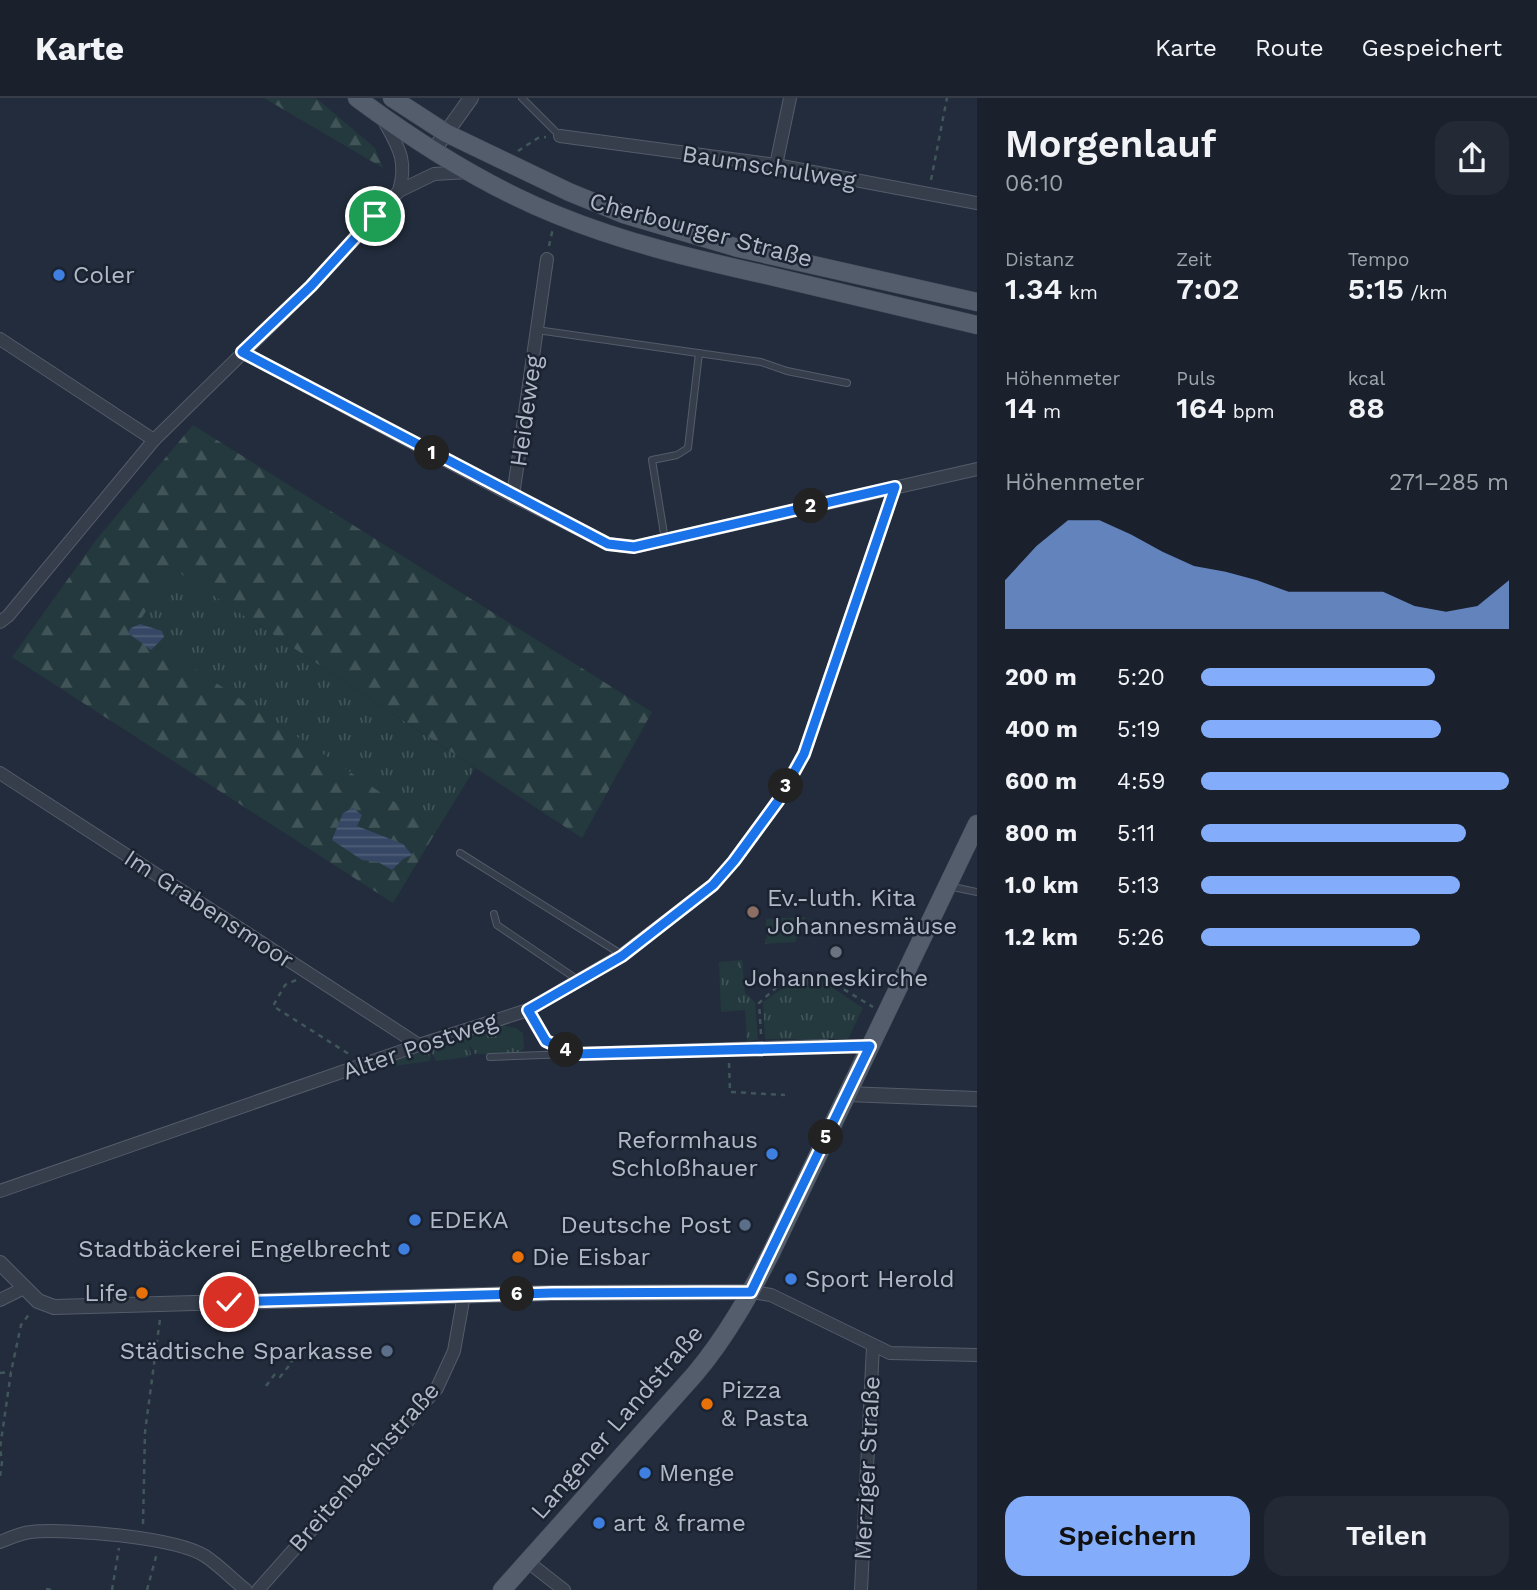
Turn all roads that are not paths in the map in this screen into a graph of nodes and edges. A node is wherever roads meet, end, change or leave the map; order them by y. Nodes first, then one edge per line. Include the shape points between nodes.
1 (357, 98) edge
2 (392, 98) edge
3 (471, 98) edge
4 (522, 98) edge
5 (790, 98) edge
6 (381, 116) junction
7 (446, 133) junction
8 (560, 136) joint
9 (433, 151) junction
10 (776, 165) junction
11 (469, 172) junction
12 (399, 191) junction
13 (977, 203) edge
14 (547, 259) road end
15 (977, 302) edge
16 (977, 324) edge
17 (537, 330) junction
18 (0, 339) edge
19 (242, 352) junction
20 (699, 353) junction
21 (847, 383) dead end
22 (153, 440) junction
23 (977, 469) edge
24 (895, 487) junction
25 (513, 496) junction
26 (665, 540) junction
27 (0, 622) edge
28 (0, 773) edge
29 (977, 824) edge
30 (460, 853) dead end
31 (947, 886) junction
32 (977, 892) edge
33 (494, 914) dead end
34 (622, 956) junction
35 (578, 980) junction
36 (528, 1010) junction
37 (419, 1045) junction
38 (826, 1046) road end
39 (575, 1054) junction
40 (490, 1057) dead end
41 (846, 1094) junction
42 (977, 1099) edge
43 (0, 1191) edge
44 (0, 1263) edge
45 (24, 1288) junction
46 (751, 1292) junction
47 (464, 1295) junction
48 (0, 1300) edge
49 (873, 1346) junction
50 (977, 1355) edge
51 (0, 1542) edge
52 (528, 1562) junction
53 (246, 1590) edge
54 (258, 1590) edge
55 (502, 1590) edge
56 (564, 1590) edge
57 (861, 1590) edge

1 - 6 main road, Cherbourger Straße
2 - 7 main road, Cherbourger Straße
3 - 7 street
4 - 8 lane
5 - 10 street
6 - 9 main road, Cherbourger Straße
6 - 12 street via 401,155 404,172
7 - 9 street
7 - 15 main road, Cherbourger Straße via 623,214 680,233
8 - 10 street, Baumschulweg
9 - 11 main road, Cherbourger Straße
10 - 13 street, Baumschulweg
11 - 12 street via 435,174
11 - 16 main road, Cherbourger Straße via 556,215 613,236
12 - 19 street
14 - 17 street, Heideweg
17 - 20 lane, Heideweg
17 - 25 street, Heideweg
18 - 22 street
19 - 22 street
19 - 25 street
20 - 21 lane, Heideweg
20 - 26 lane via 688,448 652,460
22 - 27 street
23 - 24 street, Heideweg
24 - 26 street, Heideweg
24 - 34 street, Alter Postweg via 804,754 778,801 713,885
25 - 26 street, Heideweg via 608,544 634,547
28 - 37 street, Im Grabensmoor
29 - 31 main road, Langener Landstraße
30 - 34 lane
31 - 32 lane
31 - 41 main road, Langener Landstraße
33 - 35 lane via 497,925
34 - 35 street, Alter Postweg
35 - 36 street, Alter Postweg
36 - 37 street, Alter Postweg
36 - 39 street via 546,1041
37 - 43 street, Alter Postweg
38 - 39 street
39 - 40 lane
41 - 42 street
41 - 46 main road, Langener Landstraße
44 - 45 street
45 - 47 street via 54,1307
45 - 48 street
46 - 47 street
46 - 49 street via 771,1294
46 - 52 main road, Langener Landstraße via 695,1374
47 - 54 street, Breitenbachstraße via 454,1351 437,1388
49 - 50 street via 890,1353
49 - 57 street, Merziger Straße
51 - 53 street via 29,1532 57,1531 160,1541 204,1555
52 - 55 main road, Langener Landstraße
52 - 56 street

